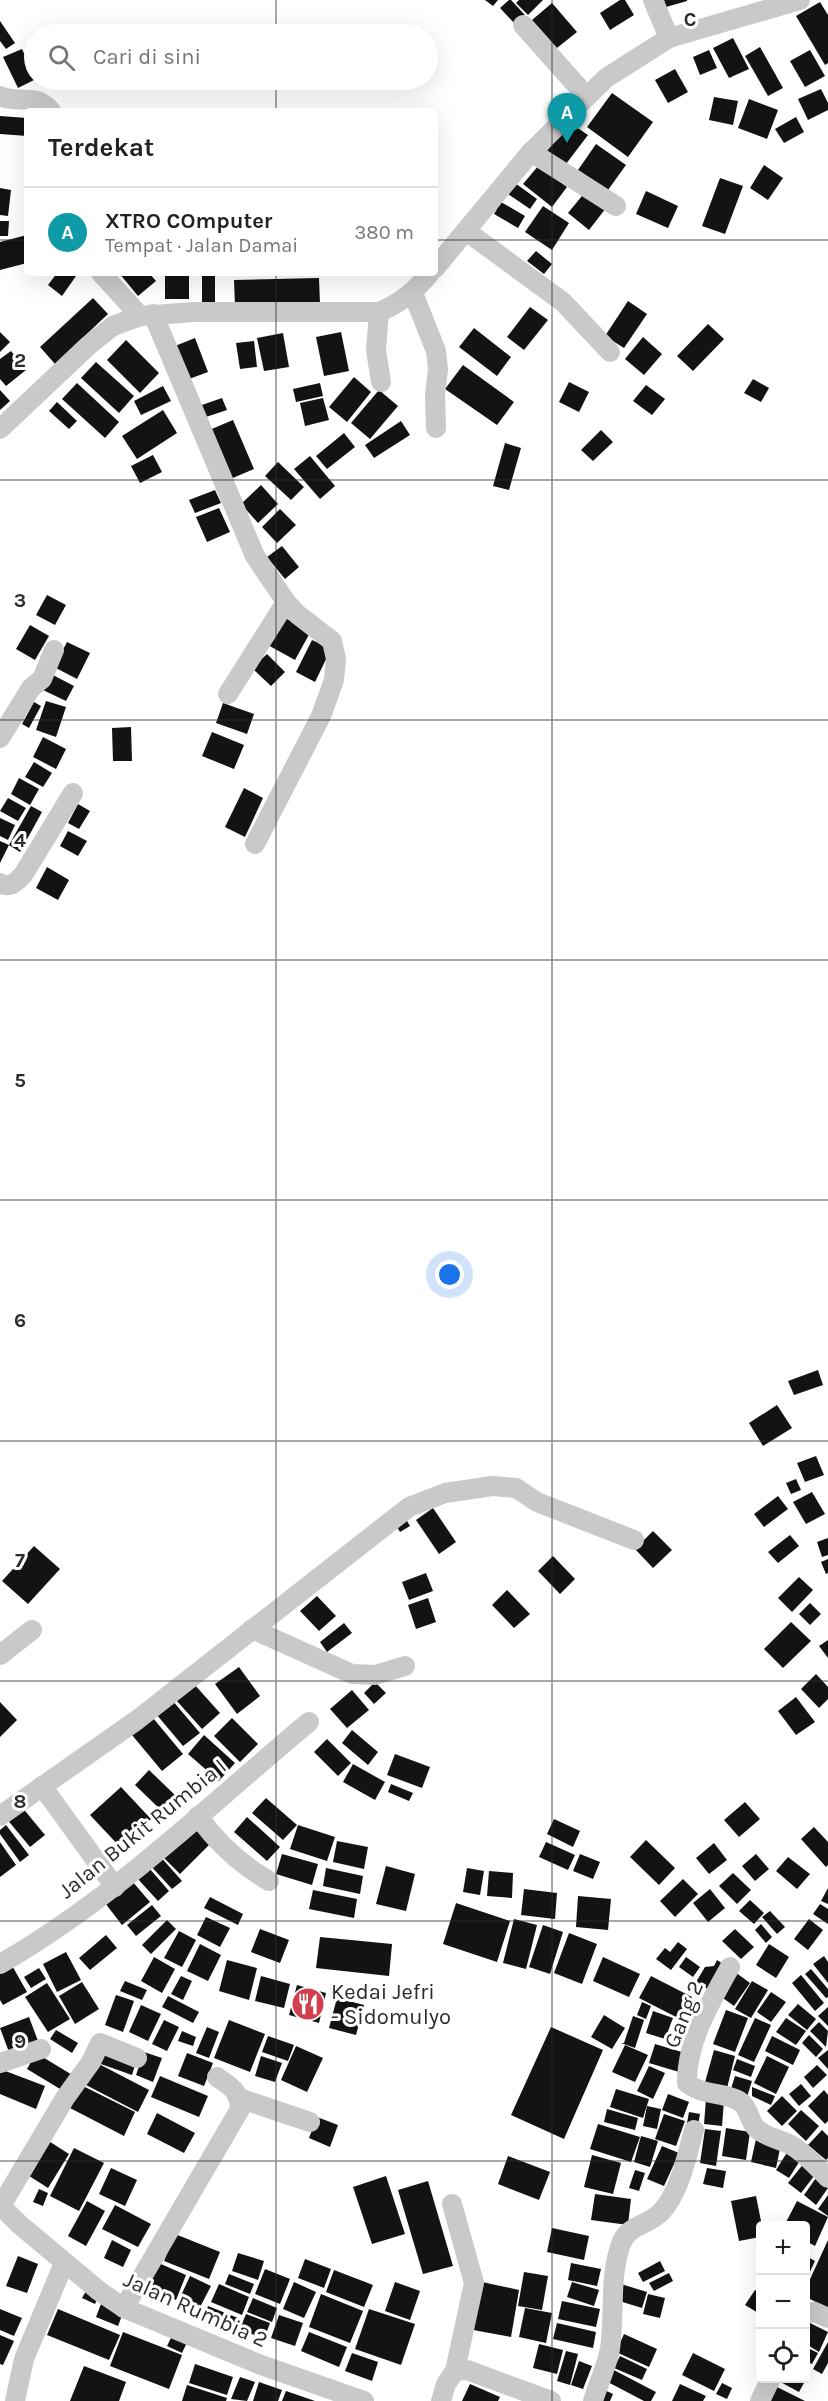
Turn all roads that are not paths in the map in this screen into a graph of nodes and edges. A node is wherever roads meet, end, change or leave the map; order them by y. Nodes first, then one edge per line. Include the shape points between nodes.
1 (653, 0) edge
2 (800, 0) edge
3 (523, 25) dead end
4 (669, 38) junction
5 (0, 96) edge
6 (587, 96) junction
7 (49, 108) edge
8 (531, 153) junction
9 (616, 206) dead end
10 (466, 231) junction
11 (438, 264) edge
12 (104, 276) edge
13 (427, 276) edge
14 (413, 293) junction
15 (379, 312) junction
16 (147, 315) junction
17 (610, 352) dead end
18 (381, 382) dead end
19 (436, 428) dead end
20 (0, 429) edge
21 (286, 602) junction
22 (54, 650) dead end
23 (228, 694) dead end
24 (0, 738) edge
25 (73, 793) dead end
26 (255, 844) dead end
27 (0, 884) edge
28 (634, 1540) dead end
29 (252, 1629) junction
30 (32, 1630) dead end
31 (0, 1655) edge
32 (405, 1666) dead end
33 (309, 1722) dead end
34 (42, 1786) junction
35 (0, 1816) edge
36 (198, 1816) junction
37 (269, 1881) dead end
38 (115, 1887) junction
39 (0, 1964) edge
40 (730, 1967) dead end
41 (41, 2049) dead end
42 (137, 2058) dead end
43 (0, 2063) edge
44 (217, 2077) dead end
45 (239, 2098) junction
46 (310, 2122) dead end
47 (693, 2130) dead end
48 (828, 2178) edge
49 (452, 2204) dead end
50 (0, 2206) edge
51 (64, 2263) junction
52 (124, 2308) junction
53 (810, 2313) edge
54 (828, 2318) edge
55 (455, 2371) junction
56 (769, 2383) edge
57 (15, 2401) edge
58 (364, 2401) edge
59 (441, 2401) edge
60 (551, 2401) edge
61 (592, 2401) edge
62 (760, 2401) edge

1 - 4 street
2 - 4 street
3 - 6 street
4 - 6 street via 606,78
5 - 7 street via 34,99
6 - 8 street
8 - 9 street
8 - 10 street
10 - 11 street
10 - 17 street via 563,302
12 - 16 street
13 - 14 street
14 - 15 street
14 - 19 street via 436,351
15 - 16 street
15 - 18 street via 376,350
16 - 20 street via 113,326 97,338
16 - 21 street via 255,556
21 - 23 street
21 - 26 street via 332,641 336,659 334,680 321,716
22 - 24 street via 42,679 31,688
25 - 27 street via 23,875 14,884
28 - 29 street via 537,1502 516,1488 492,1486 445,1493 409,1507
29 - 32 street via 352,1674 375,1676
29 - 34 street via 137,1720
30 - 31 street
33 - 36 street, Jalan Bukit Rumbia I
34 - 35 street
34 - 38 street
36 - 37 street via 214,1838
36 - 38 street, Jalan Bukit Rumbia I
38 - 39 street, Jalan Bukit Rumbia I
40 - 48 street, Gang 2 via 693,2047 687,2083 708,2094 735,2099 750,2114 755,2127 791,2145
41 - 43 street
42 - 50 street via 100,2043 92,2062 65,2098
44 - 45 street via 234,2089
45 - 46 street
45 - 52 street via 240,2109
47 - 61 street via 672,2196 654,2219 633,2227 621,2243 610,2350
49 - 55 street via 474,2283
50 - 51 street, Jalan Rumbia 2
51 - 52 street, Jalan Rumbia 2
51 - 57 street via 24,2359
52 - 58 street, Jalan Rumbia 2 via 261,2365
53 - 54 street
55 - 59 street
55 - 60 street via 467,2370
56 - 62 street

